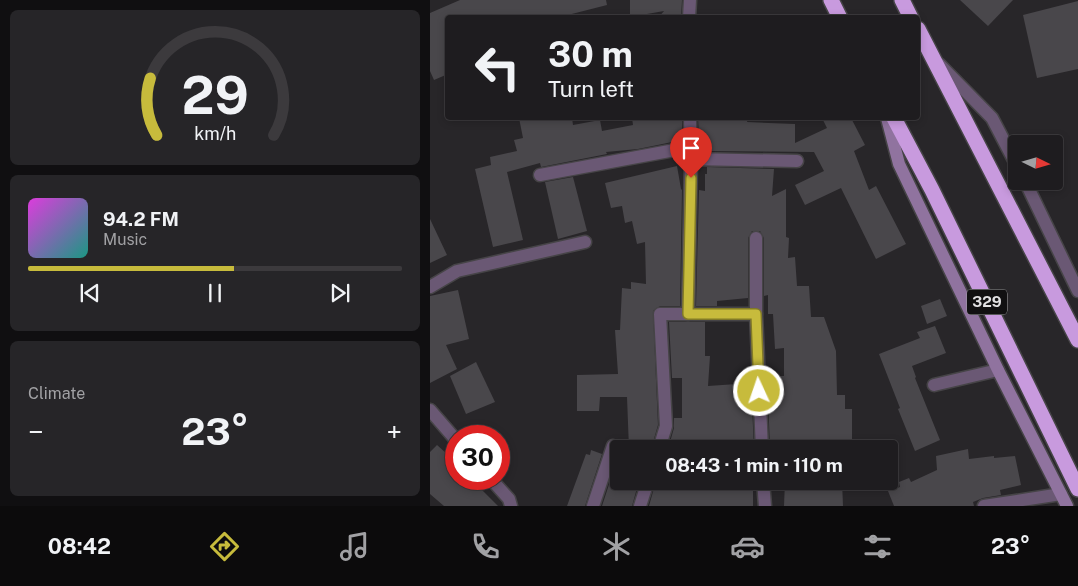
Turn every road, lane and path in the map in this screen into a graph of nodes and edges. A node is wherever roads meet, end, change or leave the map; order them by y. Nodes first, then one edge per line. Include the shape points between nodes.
1 (690, 0) edge
2 (831, 0) edge
3 (902, 0) edge
4 (689, 15) edge
5 (838, 15) edge
6 (910, 15) edge
7 (920, 33) edge
8 (934, 58) junction
9 (690, 120) edge
10 (888, 120) edge
11 (895, 120) edge
12 (1008, 149) edge
13 (691, 153) junction
14 (797, 161) dead end
15 (540, 175) dead end
16 (1029, 190) edge
17 (756, 238) dead end
18 (585, 242) dead end
19 (430, 287) edge
20 (1078, 291) edge
21 (688, 314) junction
22 (756, 314) junction
23 (1078, 340) edge
24 (998, 370) junction
25 (934, 385) dead end
26 (430, 410) edge
27 (445, 427) edge
28 (662, 440) edge
29 (762, 440) edge
30 (610, 455) edge
31 (1078, 489) edge
32 (500, 490) edge
33 (645, 490) edge
34 (764, 490) edge
35 (1061, 494) junction
36 (511, 506) edge
37 (593, 506) edge
38 (640, 506) edge
39 (765, 506) edge
40 (984, 506) edge
41 (1067, 506) edge

1 - 4 street
2 - 5 highway
3 - 6 highway
7 - 8 highway
8 - 12 street via 992,118
8 - 23 highway
9 - 13 street
10 - 24 street via 899,164
11 - 31 highway, 329
13 - 14 street
13 - 15 street
13 - 21 street
16 - 20 street
17 - 22 street
18 - 19 street via 457,271
21 - 22 street
21 - 28 street via 660,314 666,426
22 - 29 street
24 - 25 street
24 - 35 street
26 - 27 street
30 - 37 street
32 - 36 street
33 - 38 street
34 - 39 street
35 - 40 street
35 - 41 street

